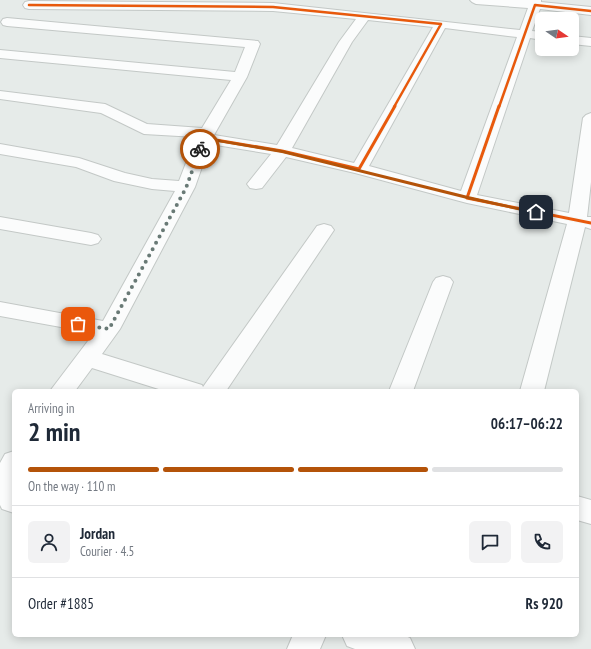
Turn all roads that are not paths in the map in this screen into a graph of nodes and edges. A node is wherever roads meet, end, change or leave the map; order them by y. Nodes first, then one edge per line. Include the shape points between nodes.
1 (476, 0) edge
2 (32, 2) edge
3 (274, 3) edge
4 (535, 3) edge
5 (591, 11) edge
6 (365, 16) junction
7 (3, 24) edge
8 (441, 24) junction
9 (525, 34) junction
10 (535, 35) edge
11 (579, 41) edge
12 (591, 42) edge
13 (0, 54) edge
14 (240, 77) junction
15 (0, 94) edge
16 (591, 118) edge
17 (205, 136) junction
18 (0, 149) edge
19 (282, 151) junction
20 (359, 169) junction
21 (256, 184) dead end
22 (186, 188) junction
23 (467, 198) junction
24 (584, 222) edge
25 (0, 223) edge
26 (324, 230) dead end
27 (91, 239) dead end
28 (443, 282) dead end
29 (0, 309) edge
30 (109, 329) junction
31 (87, 358) junction
32 (64, 389) edge
33 (187, 389) edge
34 (214, 389) edge
35 (402, 389) edge
36 (533, 389) edge
37 (12, 465) edge
38 (7, 498) edge
39 (579, 509) edge
40 (591, 512) edge
41 (309, 637) edge
42 (364, 637) edge
43 (304, 649) edge
44 (399, 649) edge

1 - 4 street
2 - 3 street
2 - 7 street
3 - 6 street
4 - 5 street
4 - 9 street
6 - 8 street
6 - 19 street via 346,42
7 - 14 street via 253,44
8 - 9 street
8 - 20 street
9 - 10 street
9 - 23 street
11 - 12 street
13 - 14 street
14 - 17 street
15 - 17 street via 105,109 144,129
16 - 24 street
17 - 19 street
17 - 22 street
18 - 22 street via 78,163 120,177 152,184
19 - 20 street
19 - 21 street
20 - 23 street
22 - 30 street
23 - 24 street
24 - 36 street
25 - 27 street
26 - 34 street
28 - 35 street
29 - 30 street
30 - 31 street
31 - 32 street
31 - 33 street
37 - 38 street
39 - 40 street
41 - 43 street
42 - 44 street

